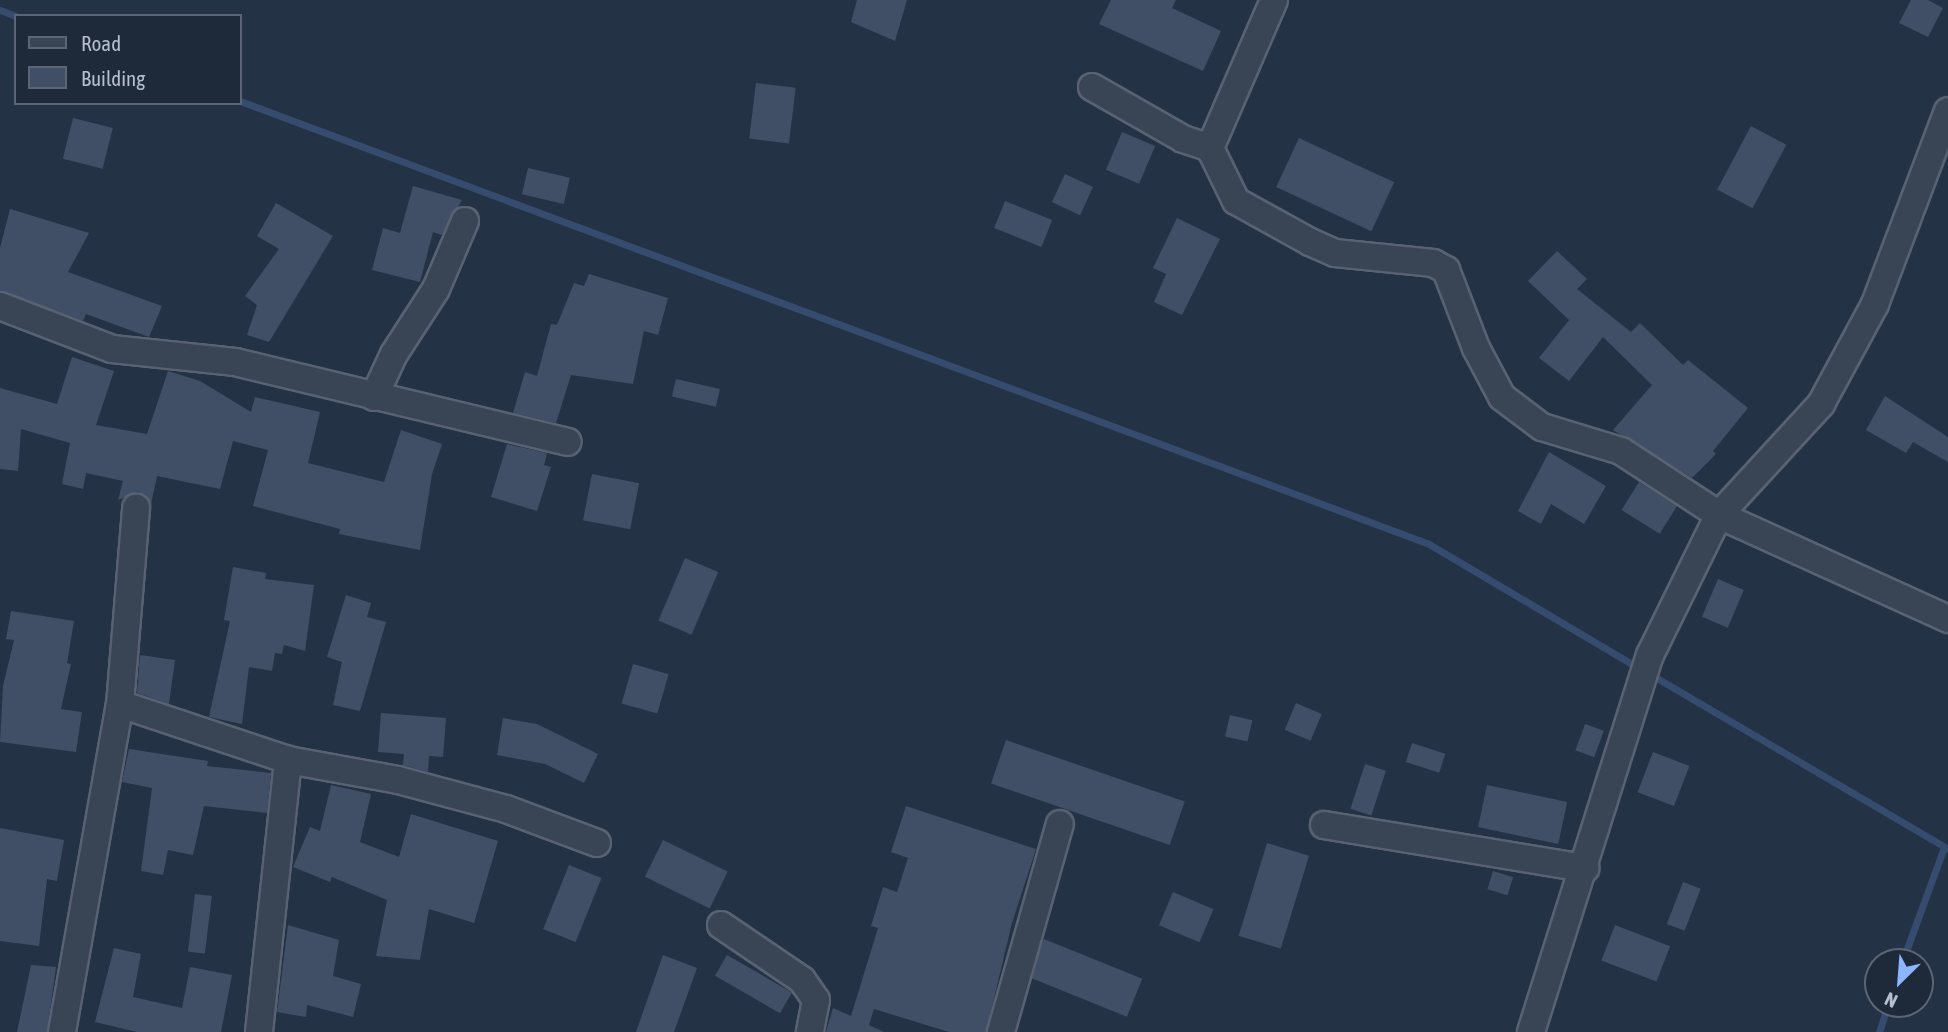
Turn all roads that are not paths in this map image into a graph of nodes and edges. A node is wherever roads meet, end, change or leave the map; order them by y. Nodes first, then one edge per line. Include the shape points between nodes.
1 (1274, 0) edge
2 (1092, 87) dead end
3 (1948, 111) edge
4 (1210, 148) junction
5 (465, 221) dead end
6 (0, 306) edge
7 (374, 397) junction
8 (568, 442) dead end
9 (136, 508) dead end
10 (1719, 515) junction
11 (1948, 619) edge
12 (120, 704) junction
13 (288, 760) junction
14 (1060, 824) dead end
15 (1324, 825) dead end
16 (597, 843) dead end
17 (1585, 868) junction
18 (721, 925) dead end
19 (62, 1032) edge
20 (259, 1032) edge
21 (810, 1032) edge
22 (1001, 1032) edge
23 (1531, 1032) edge

1 - 4 street
2 - 4 street via 1183,139
3 - 10 street via 1875,304 1821,404
4 - 10 street via 1236,201 1310,242 1335,253 1433,263 1446,271 1476,348 1502,397 1542,428 1621,451
5 - 7 street via 436,289 394,354
6 - 7 street via 112,349 235,362
7 - 8 street
9 - 12 street
10 - 11 street
10 - 17 street via 1650,655
12 - 13 street
12 - 19 street
13 - 16 street via 398,780 506,809
13 - 20 street
14 - 22 street
15 - 17 street
17 - 23 street
18 - 21 street via 802,980 816,1000

